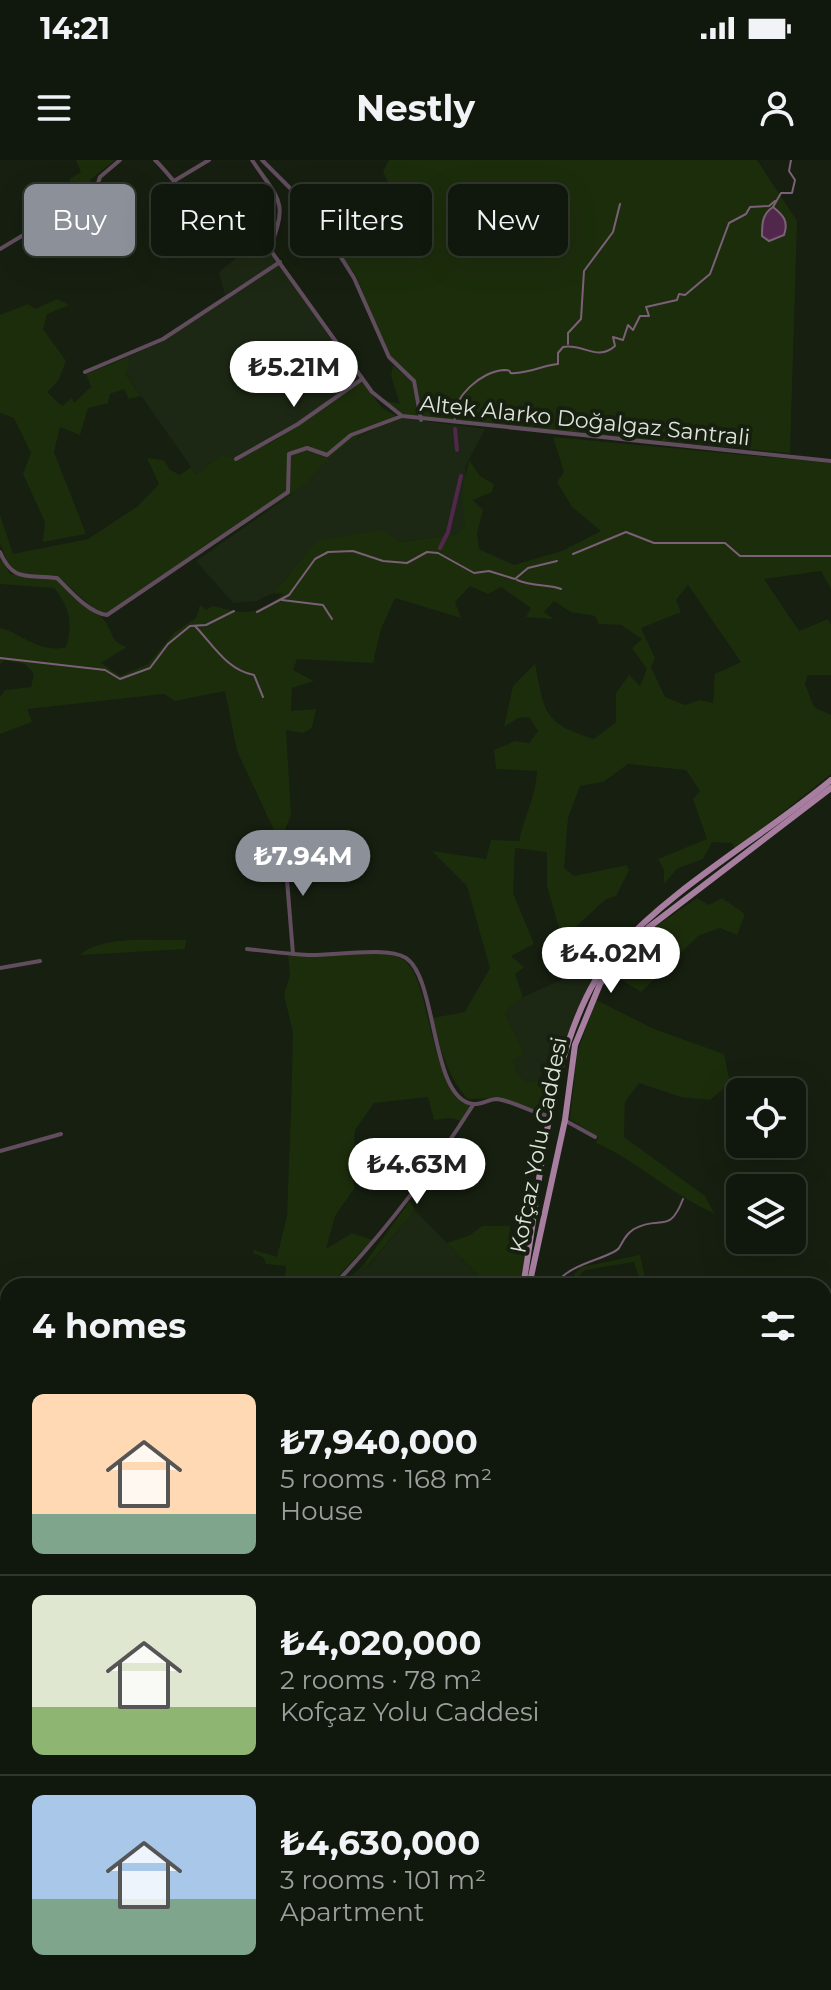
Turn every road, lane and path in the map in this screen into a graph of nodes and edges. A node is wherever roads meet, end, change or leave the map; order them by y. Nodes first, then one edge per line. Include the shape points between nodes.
1 (120, 160) edge
2 (155, 160) edge
3 (209, 160) edge
4 (252, 160) edge
5 (262, 160) edge
6 (174, 181) junction
7 (98, 184) edge
8 (178, 184) edge
9 (268, 184) edge
10 (274, 194) edge
11 (24, 235) edge
12 (274, 237) edge
13 (0, 249) edge
14 (274, 253) edge
15 (280, 262) junction
16 (85, 372) dead end
17 (362, 379) junction
18 (402, 416) junction
19 (421, 420) junction
20 (236, 459) dead end
21 (831, 461) edge
22 (0, 552) edge
23 (831, 780) edge
24 (831, 788) edge
25 (284, 843) dead end
26 (247, 949) dead end
27 (293, 954) junction
28 (40, 961) dead end
29 (0, 968) edge
30 (474, 1104) junction
31 (550, 1115) junction
32 (565, 1119) junction
33 (61, 1134) dead end
34 (595, 1137) dead end
35 (0, 1151) edge
36 (341, 1278) edge
37 (524, 1278) edge
38 (531, 1278) edge

1 - 7 street
2 - 6 street, Altek Alarko Doğalgaz Santrali
3 - 6 street
4 - 9 street
5 - 19 street via 293,191 354,278 389,357 414,381
6 - 8 street, Altek Alarko Doğalgaz Santrali
10 - 12 street via 282,216
11 - 13 street
14 - 15 street, Altek Alarko Doğalgaz Santrali
15 - 16 street via 163,339
15 - 17 street, Altek Alarko Doğalgaz Santrali
17 - 18 street, Altek Alarko Doğalgaz Santrali via 384,405
17 - 20 street
18 - 19 street, Altek Alarko Doğalgaz Santrali
18 - 22 street via 351,435 327,455 307,448 289,454 288,492 107,615 74,597 57,578 15,575
19 - 21 street, Altek Alarko Doğalgaz Santrali
23 - 31 main road, Kofçaz Yolu Caddesi via 644,923 615,952 580,1009
24 - 32 main road, Kofçaz Yolu Caddesi via 648,928 617,959 578,1032
25 - 27 street
26 - 27 street
27 - 30 street via 391,953 407,959 419,978 444,1069 458,1096
28 - 29 street
30 - 31 street via 502,1100
30 - 36 street
31 - 32 main road via 559,1110
31 - 32 main road via 554,1125
31 - 37 main road, Kofçaz Yolu Caddesi
32 - 34 street
32 - 38 main road, Kofçaz Yolu Caddesi
33 - 35 street

